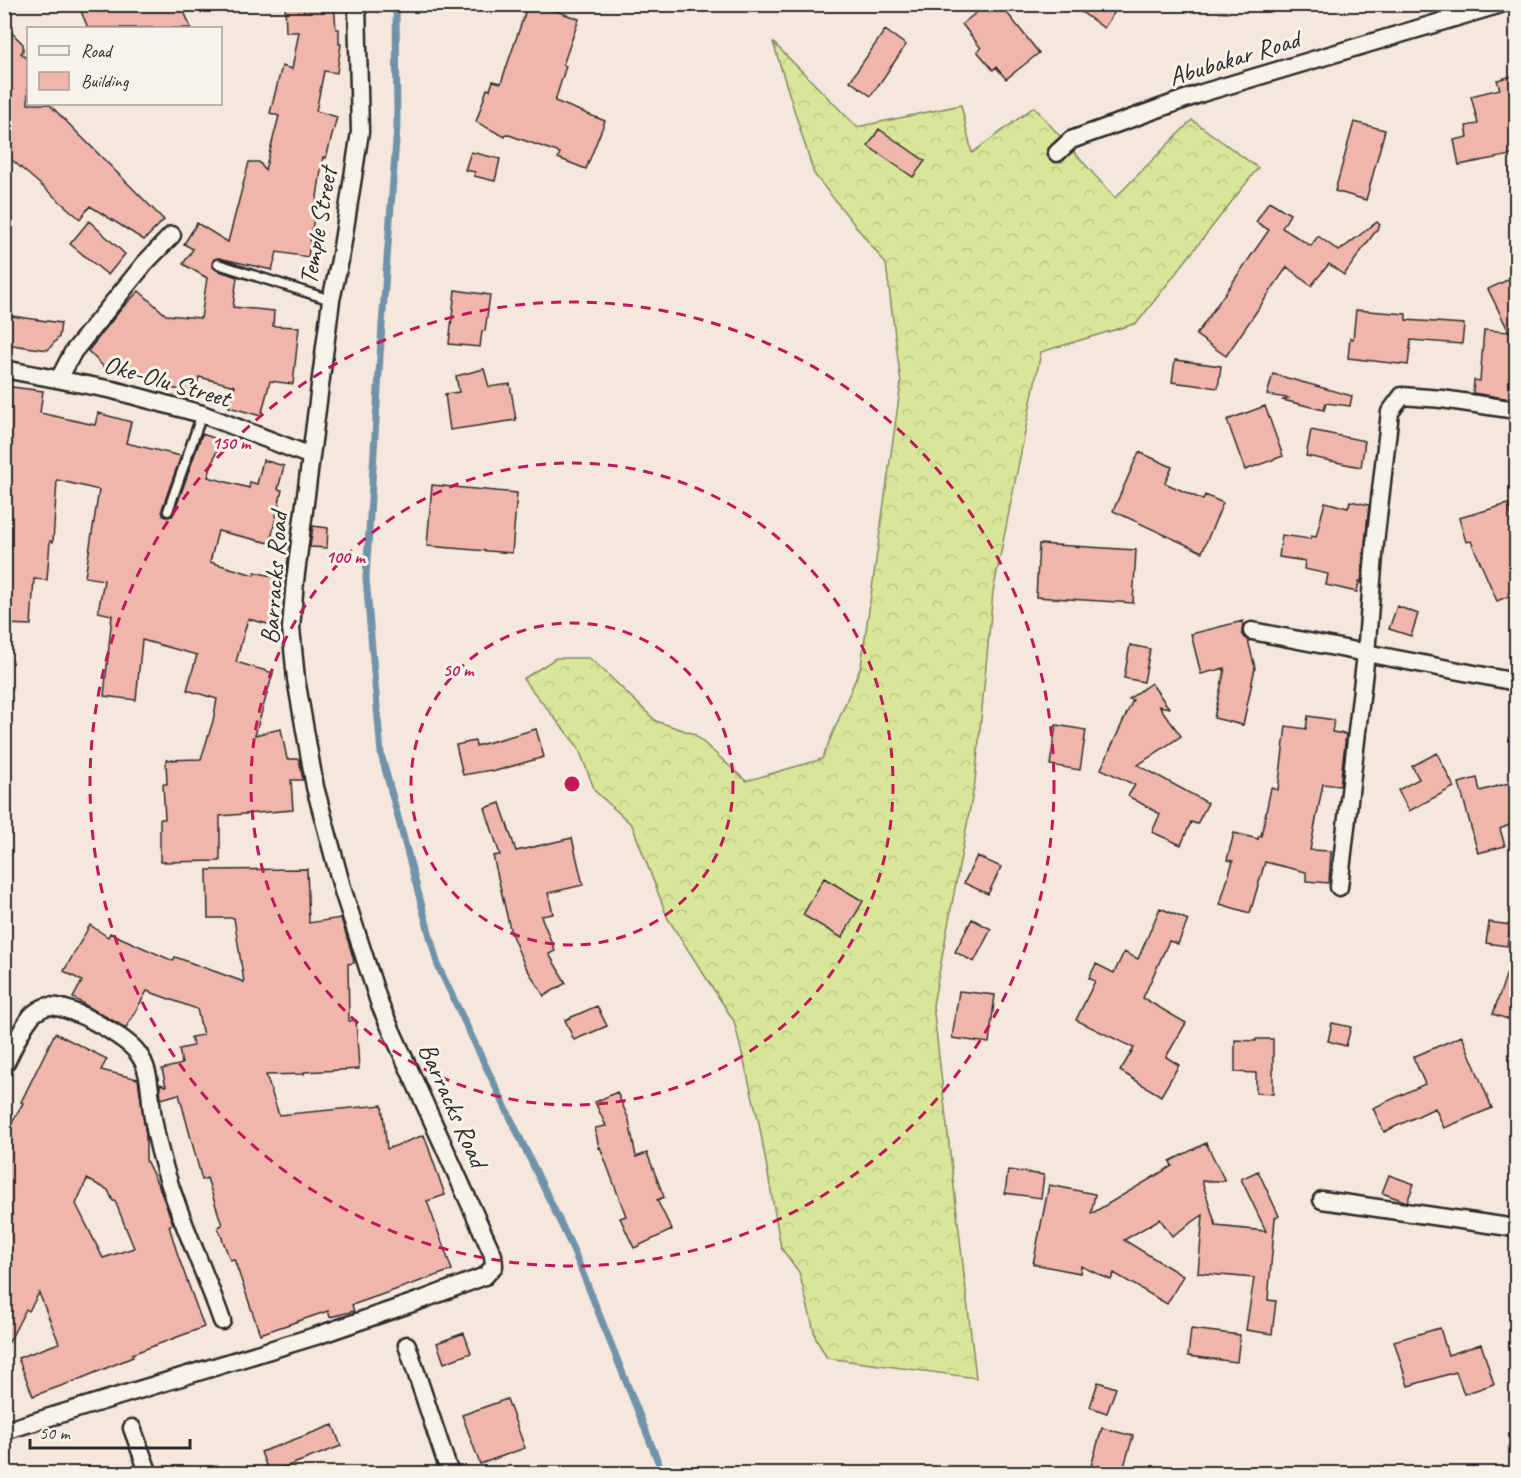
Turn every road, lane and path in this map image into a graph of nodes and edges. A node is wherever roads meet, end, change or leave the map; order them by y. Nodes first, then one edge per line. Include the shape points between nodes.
1 (357, 4) edge
2 (1501, 4) edge
3 (1057, 153) dead end
4 (172, 235) dead end
5 (218, 264) dead end
6 (331, 300) junction
7 (4, 369) edge
8 (59, 380) junction
9 (1516, 410) edge
10 (202, 414) junction
11 (311, 456) junction
12 (168, 511) dead end
13 (1252, 631) dead end
14 (1366, 654) junction
15 (1516, 682) edge
16 (1339, 887) dead end
17 (4, 1066) edge
18 (1322, 1200) dead end
19 (1516, 1228) edge
20 (222, 1321) dead end
21 (407, 1345) dead end
22 (132, 1428) dead end
23 (4, 1431) edge
24 (149, 1473) edge
25 (450, 1473) edge

1 - 6 street, Temple Street via 360,132
2 - 3 street, Abubakar Road via 1202,93 1071,140
4 - 8 street via 145,262 73,352
5 - 6 lane
6 - 11 street, Temple Street
7 - 8 street, Oke-Olu Street
8 - 10 street, Oke-Olu Street
9 - 14 street via 1402,396 1390,412
10 - 11 street, Oke-Olu Street
10 - 12 lane
11 - 23 street, Barracks Road via 291,628 315,787 380,1005 494,1255 494,1266 485,1276 319,1335
13 - 14 street
14 - 15 street
14 - 16 street
17 - 20 street via 30,1016 45,1007 79,1015 137,1052 147,1069 153,1120 169,1183
18 - 19 street
21 - 25 street
22 - 24 street

